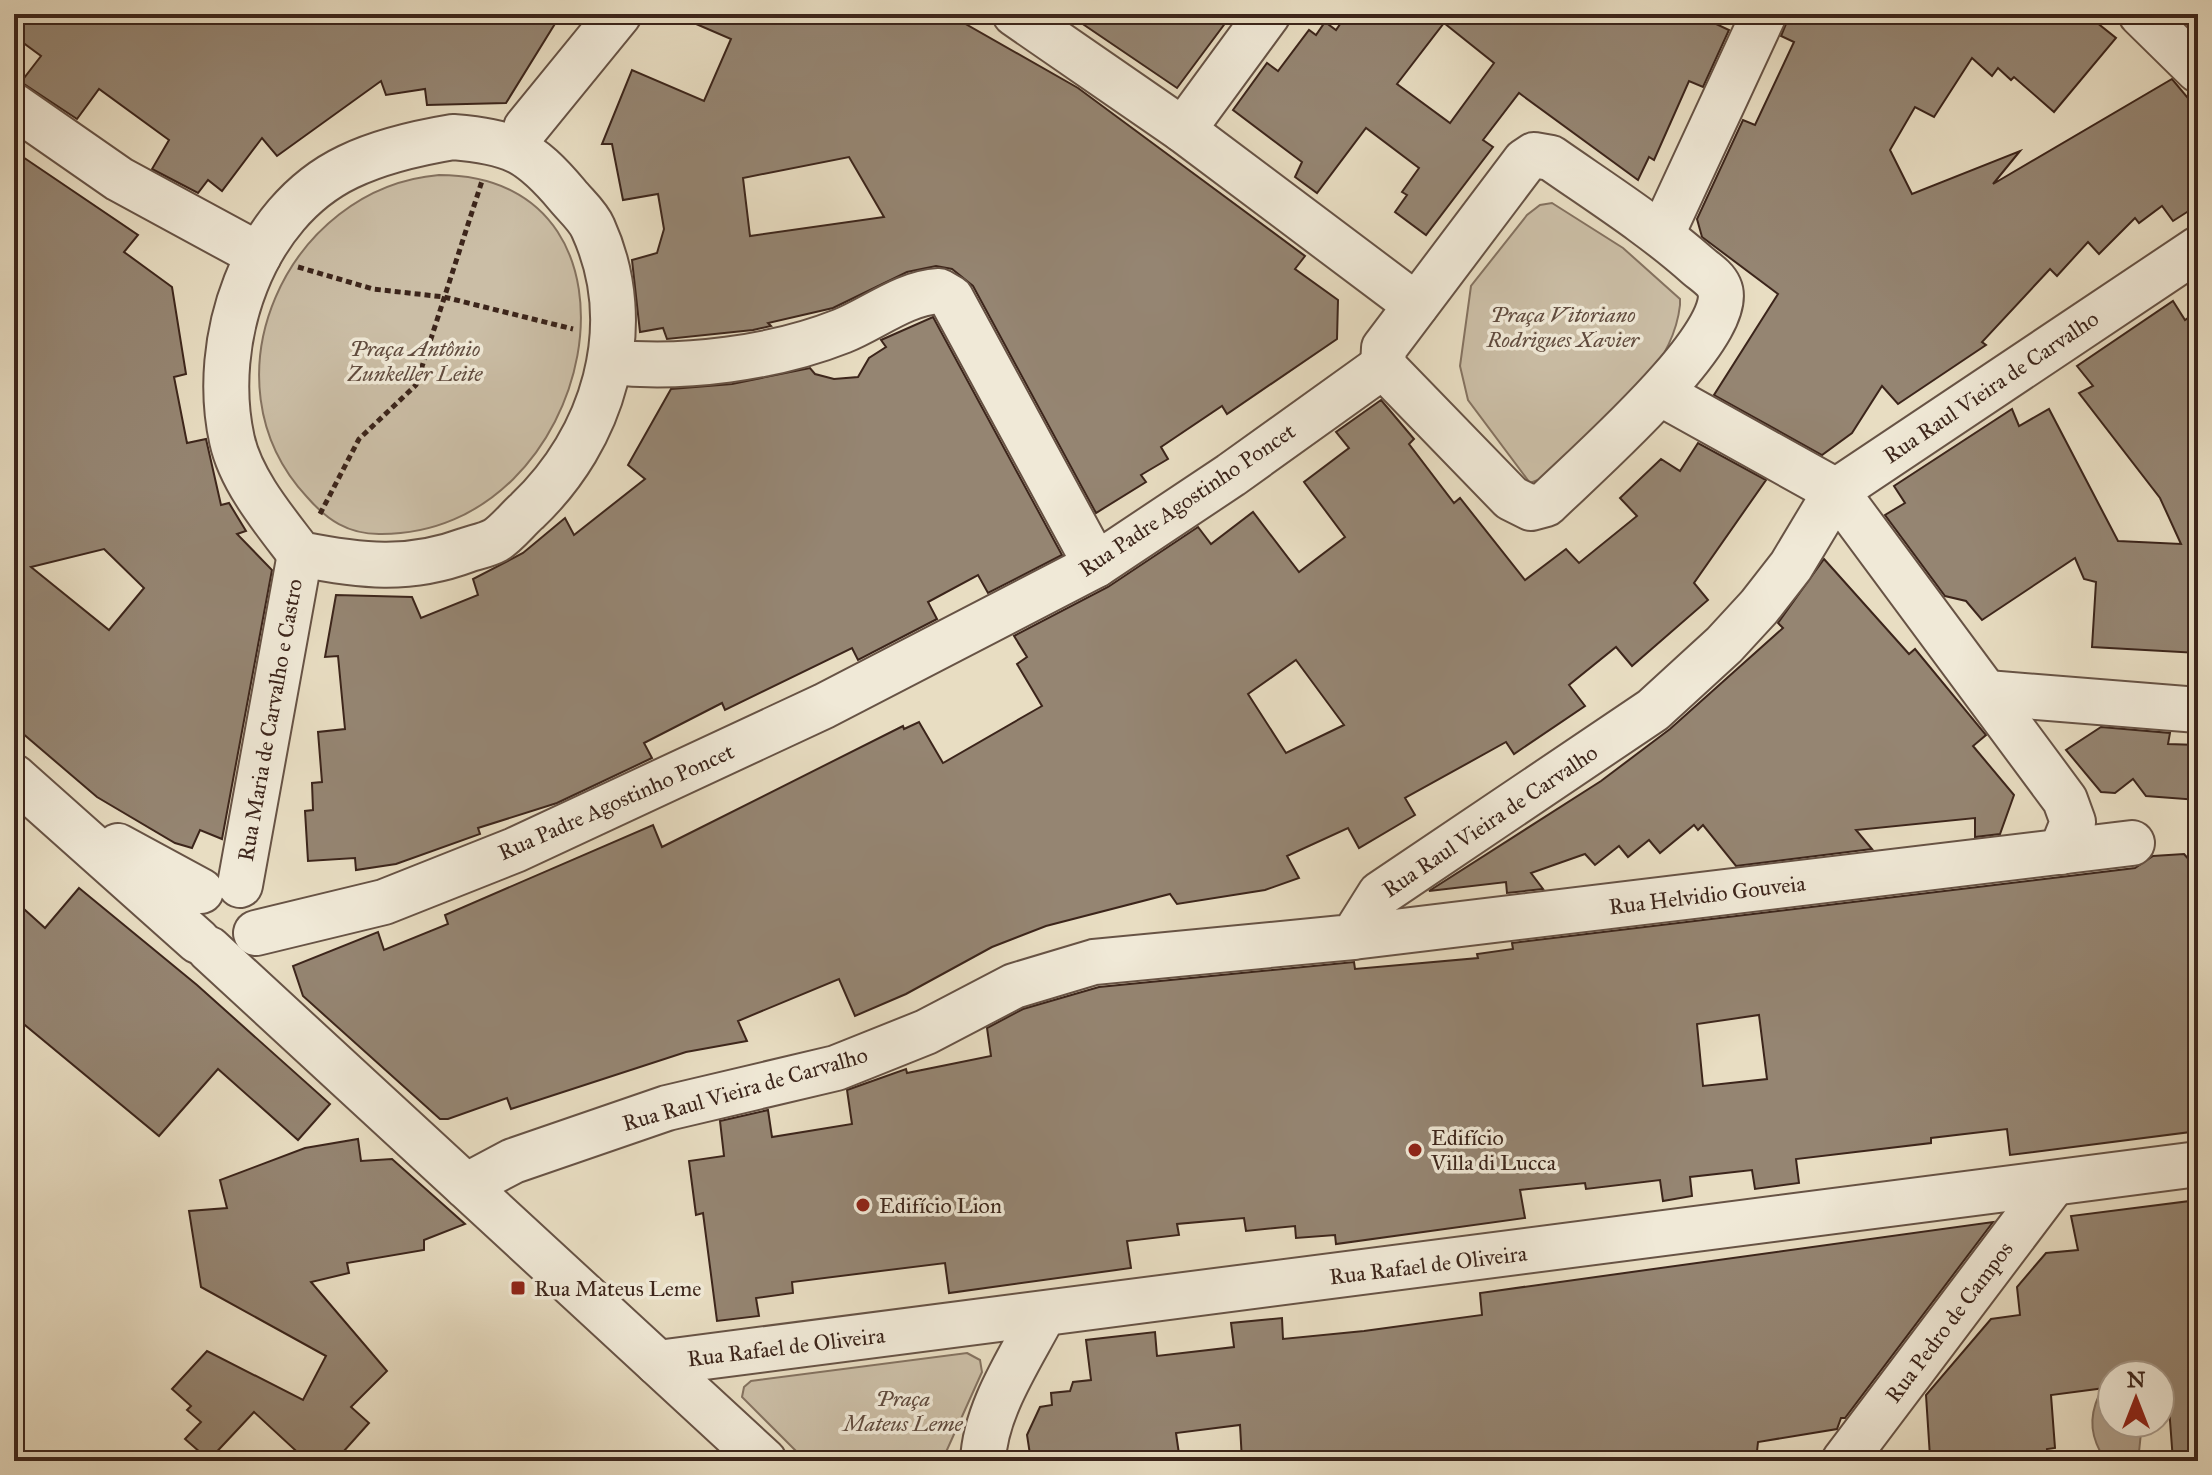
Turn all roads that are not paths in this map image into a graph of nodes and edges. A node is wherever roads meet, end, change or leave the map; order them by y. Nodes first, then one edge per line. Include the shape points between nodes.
1 (619, 14) edge
2 (1015, 14) edge
3 (1268, 14) edge
4 (1764, 14) edge
5 (2141, 14) edge
6 (2198, 70) edge
7 (14, 106) edge
8 (1183, 130) junction
9 (515, 137) junction
10 (1662, 234) junction
11 (2198, 249) edge
12 (259, 255) junction
13 (1416, 305) junction
14 (613, 351) junction
15 (1383, 366) junction
16 (1660, 393) junction
17 (1836, 491) junction
18 (300, 554) junction
19 (1096, 565) junction
20 (1987, 693) junction
21 (2198, 710) edge
22 (14, 777) edge
23 (2132, 843) dead end
24 (2061, 852) junction
25 (229, 920) junction
26 (1353, 937) junction
27 (2198, 1164) edge
28 (2053, 1184) junction
29 (466, 1186) junction
30 (1043, 1315) junction
31 (658, 1363) junction
32 (764, 1461) edge
33 (983, 1461) edge
34 (1844, 1461) edge

1 - 9 street
2 - 8 street
3 - 8 street
4 - 10 street
5 - 6 street
7 - 12 street via 119,179
8 - 13 street
9 - 12 street via 453,137 397,148 346,168 295,207
9 - 14 street via 593,226 609,278
10 - 13 street via 1551,158 1534,155
10 - 16 street via 1717,283 1721,300 1709,335
11 - 17 street, Rua Raul Vieira de Carvalho
12 - 18 street via 234,322 224,376 232,442 257,493
13 - 15 street via 1384,348
14 - 18 street via 605,388 580,444 548,491 496,539 414,566 367,566
14 - 19 street via 647,366 687,365 772,350 841,331 917,295 939,291 951,298
15 - 16 street via 1511,498 1531,508 1546,504
15 - 19 street, Rua Padre Agostinho Poncet
16 - 17 street
17 - 20 street
17 - 26 street, Rua Raul Vieira de Carvalho via 1791,566 1724,645 1653,710 1380,894
18 - 25 street, Rua Maria de Carvalho e Castro
19 - 25 street, Rua Padre Agostinho Poncet via 824,706 515,850 384,902
20 - 21 street
20 - 24 street via 2065,800 2073,822
22 - 25 street via 60,815
23 - 24 street, Rua Helvidio Gouveia
24 - 26 street, Rua Helvidio Gouveia
25 - 29 street via 292,1025
26 - 29 street, Rua Raul Vieira de Carvalho via 1094,962 1014,986 926,1032 836,1068 667,1108 513,1161
27 - 28 street, Rua Rafael de Oliveira
28 - 30 street, Rua Rafael de Oliveira
28 - 34 street, Rua Pedro de Campos
29 - 31 street
30 - 31 street, Rua Rafael de Oliveira
30 - 33 street via 1003,1391 983,1444
31 - 32 street

